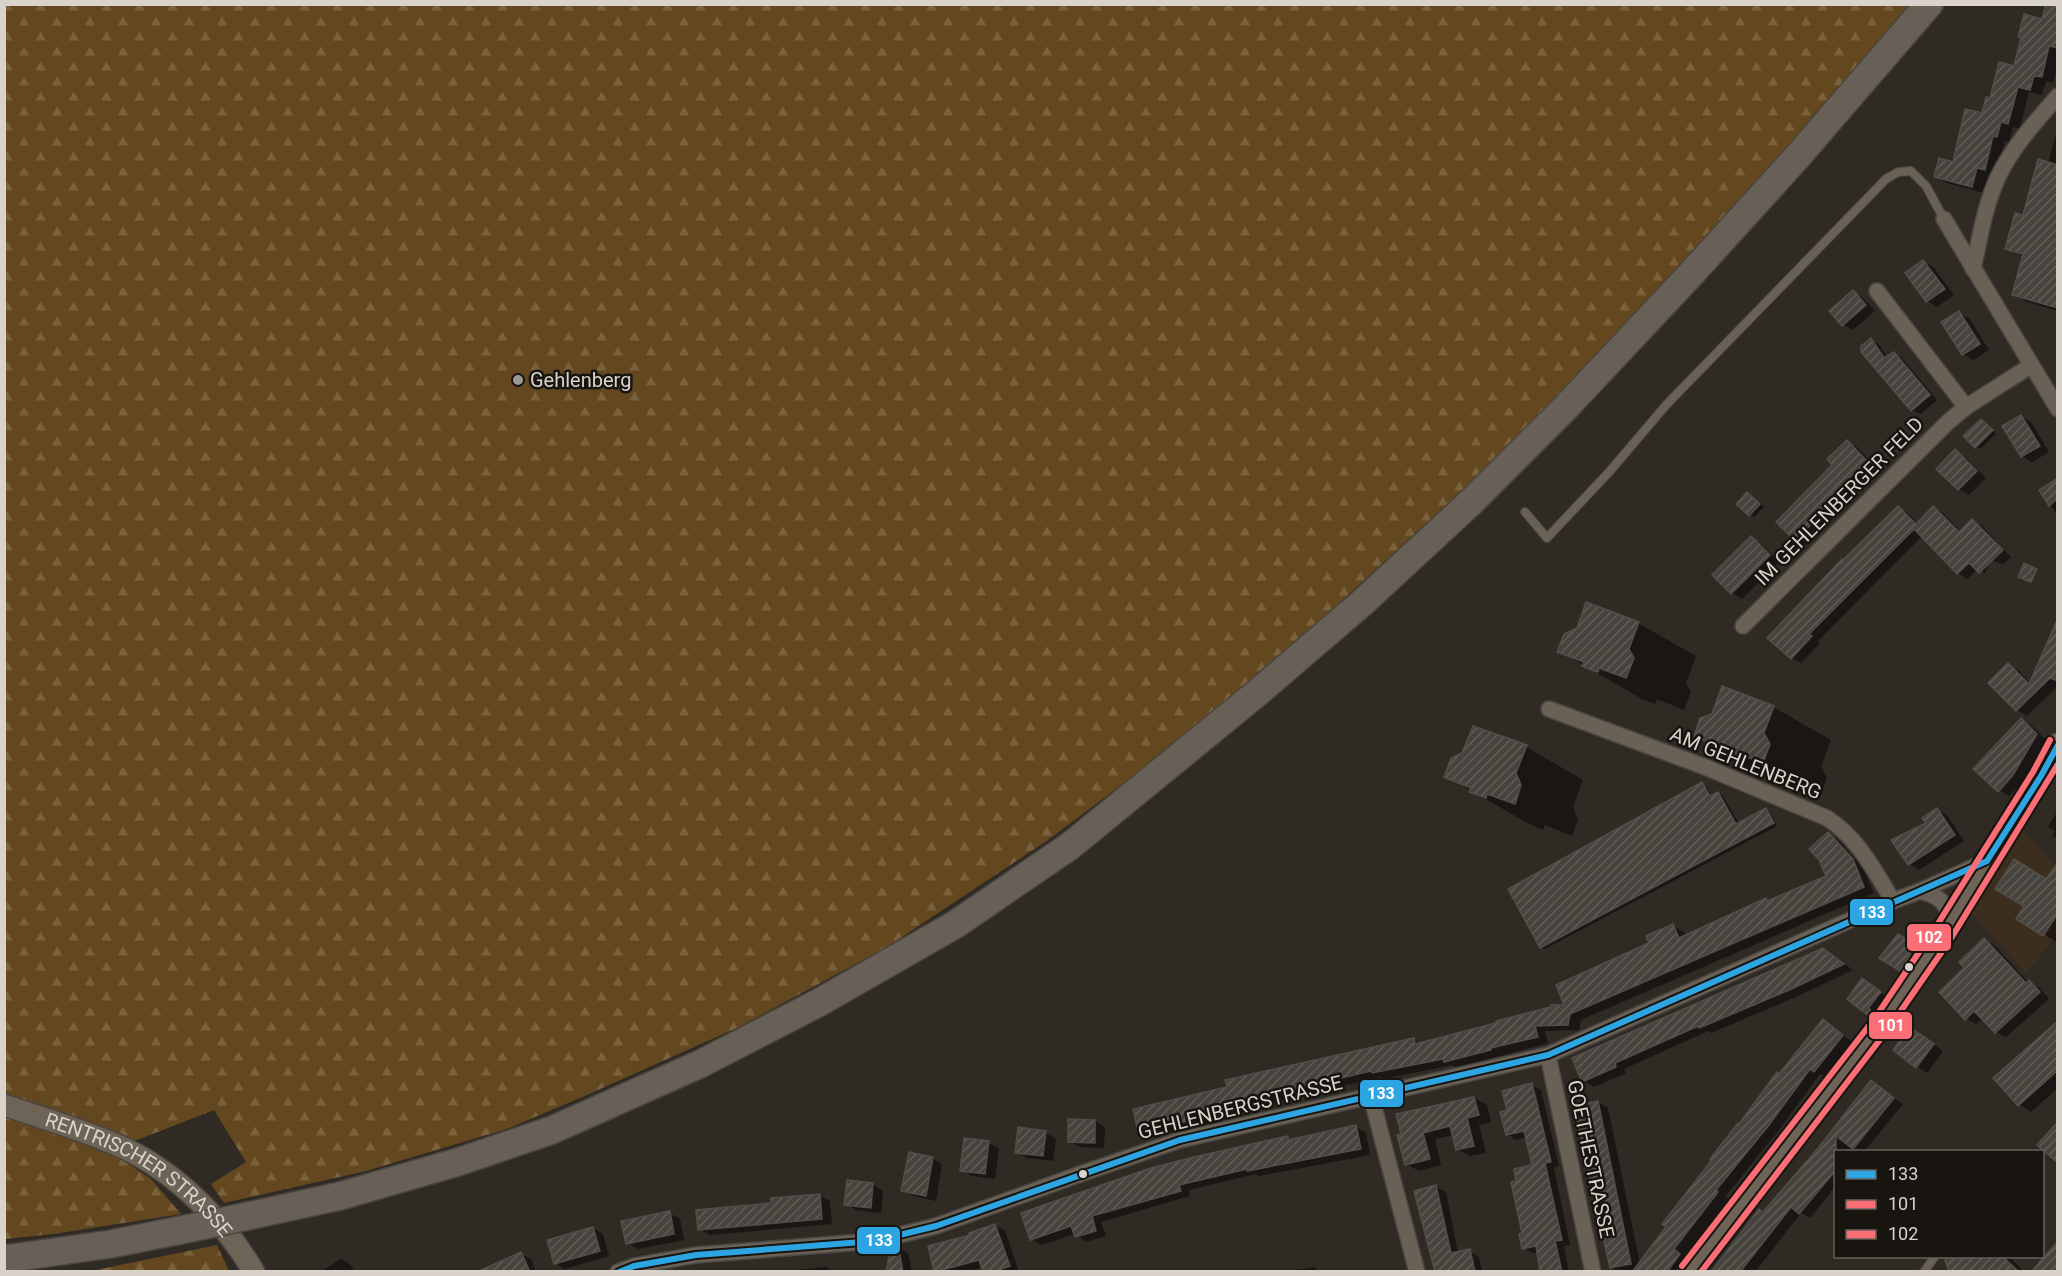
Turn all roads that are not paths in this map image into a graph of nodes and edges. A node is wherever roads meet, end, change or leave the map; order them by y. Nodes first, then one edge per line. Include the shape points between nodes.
1 (1929, 4) edge
2 (2058, 96) edge
3 (1944, 219) joint
4 (1973, 269) junction
5 (1877, 291) dead end
6 (2030, 366) junction
7 (1966, 407) junction
8 (2058, 409) edge
9 (1525, 512) dead end
10 (1743, 626) dead end
11 (1549, 709) dead end
12 (2058, 744) edge
13 (1987, 861) junction
14 (1920, 891) junction
15 (1893, 901) junction
16 (1950, 921) junction
17 (1548, 1054) junction
18 (1371, 1096) junction
19 (4, 1105) edge
20 (1934, 1258) edge
21 (4, 1259) edge
22 (254, 1272) edge
23 (618, 1272) edge
24 (1416, 1272) edge
25 (1593, 1272) edge
26 (1689, 1272) edge
27 (1924, 1272) edge

1 - 21 highway, bridge via 1691,274 1470,502 1275,678 1070,846 956,924 820,1002 690,1069 552,1130 340,1196 111,1244
2 - 4 street via 2028,130 2000,174 1984,219
3 - 4 street
3 - 9 lane via 1926,186 1911,171 1898,172 1886,179 1667,404 1546,538
4 - 6 street
5 - 7 street
6 - 7 street, IM GEHLENBERGER FELD
6 - 8 street
7 - 10 street, IM GEHLENBERGER FELD
11 - 15 street, AM GEHLENBERG via 1827,818 1855,841
12 - 13 street
13 - 14 street, GEHLENBERGSTRASSE
13 - 16 street
14 - 15 street, GEHLENBERGSTRASSE
14 - 16 street via 1941,899
15 - 17 street, GEHLENBERGSTRASSE
16 - 26 street via 1882,1023
17 - 18 street, GEHLENBERGSTRASSE
17 - 25 street, GOETHESTRASSE
18 - 23 street, GEHLENBERGSTRASSE via 1180,1140 926,1229 875,1240 696,1255
18 - 24 street
19 - 22 street, RENTRISCHER STRASSE via 126,1149 154,1165 199,1201 238,1245
20 - 27 lane

